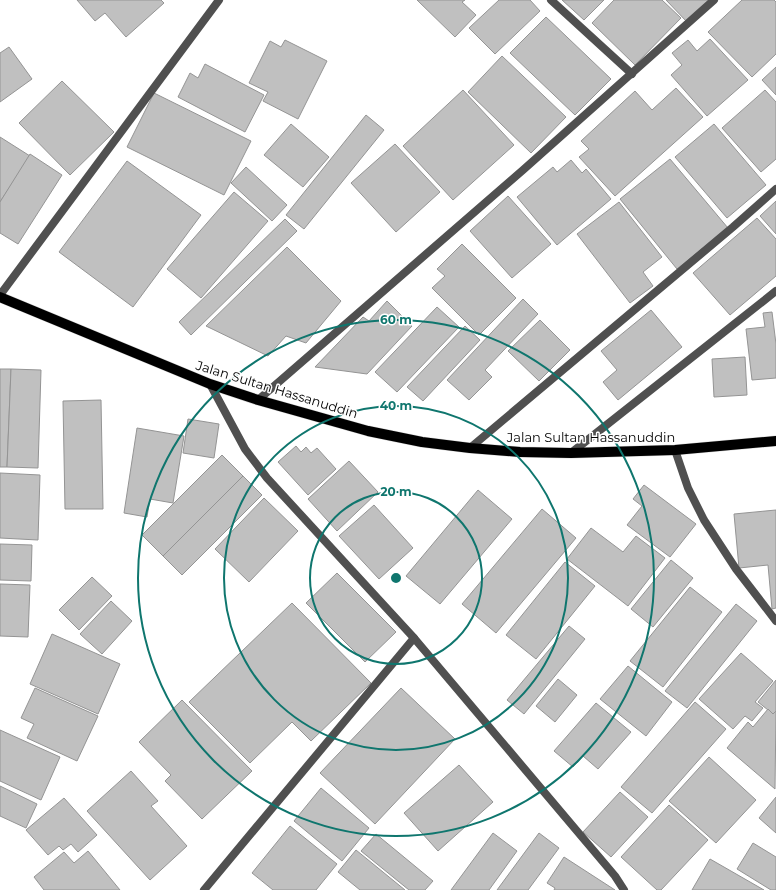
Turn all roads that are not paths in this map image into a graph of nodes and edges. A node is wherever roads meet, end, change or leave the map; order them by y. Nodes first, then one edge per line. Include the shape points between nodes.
1 (219, 0) edge
2 (550, 0) edge
3 (714, 0) edge
4 (632, 74) junction
5 (776, 189) edge
6 (776, 291) edge
7 (0, 296) edge
8 (210, 384) junction
9 (258, 400) junction
10 (776, 441) edge
11 (470, 448) junction
12 (675, 450) junction
13 (571, 453) junction
14 (776, 621) edge
15 (414, 638) junction
16 (204, 890) edge
17 (624, 890) edge

1 - 7 street
2 - 4 street
3 - 4 street
4 - 9 street
5 - 11 street
6 - 13 street
7 - 8 main road, Jalan Sultan Hassanuddin
8 - 9 main road, Jalan Sultan Hassanuddin
8 - 15 street via 245,448 267,478
9 - 11 main road, Jalan Sultan Hassanuddin via 368,431
10 - 12 main road, Jalan Sultan Hassanuddin
11 - 13 main road, Jalan Sultan Hassanuddin
12 - 13 main road, Jalan Sultan Hassanuddin
12 - 14 street via 688,488 704,520 736,569
15 - 16 street
15 - 17 street via 615,876

